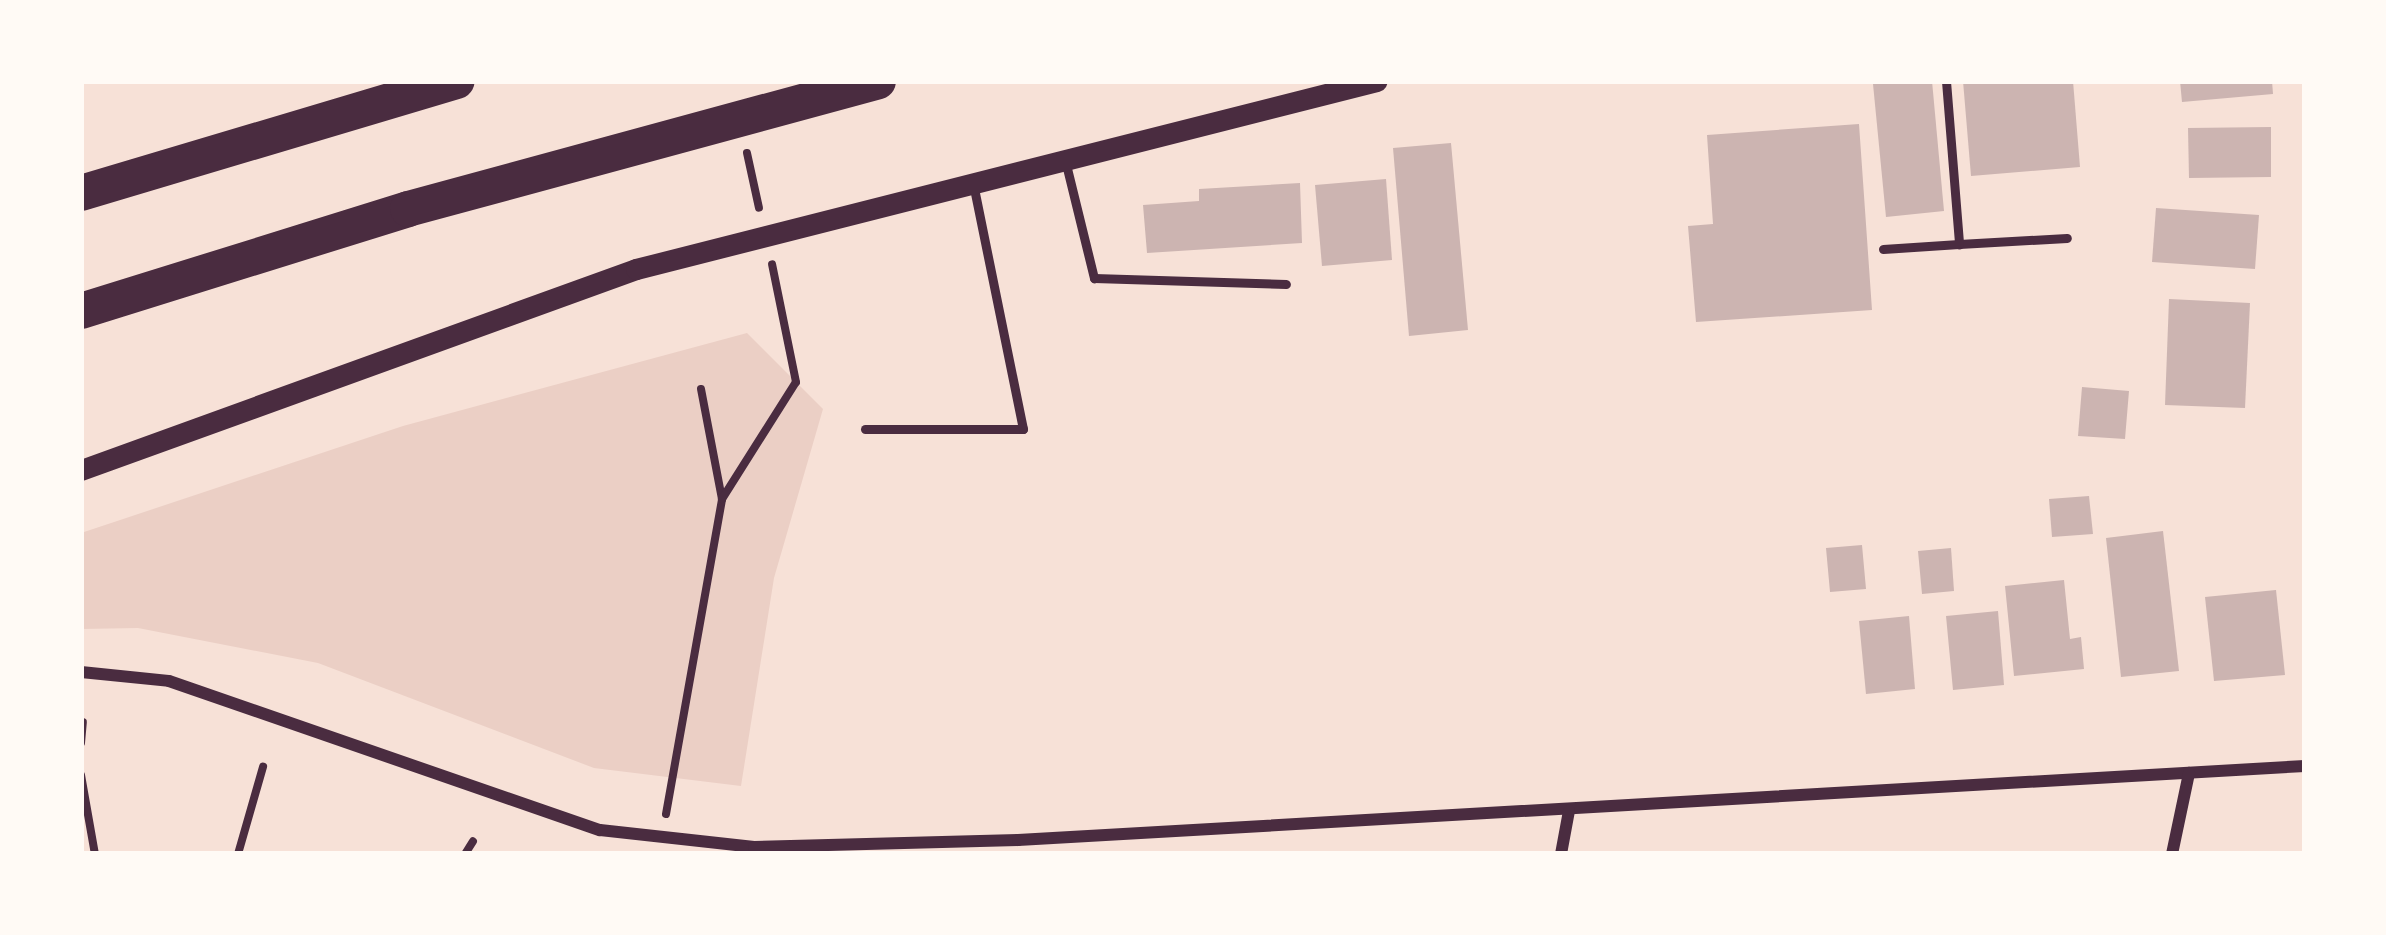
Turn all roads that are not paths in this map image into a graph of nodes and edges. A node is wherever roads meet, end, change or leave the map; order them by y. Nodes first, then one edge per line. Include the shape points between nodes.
1 (458, 81) edge
2 (878, 81) edge
3 (1377, 81) edge
4 (1946, 81) edge
5 (1065, 160) junction
6 (973, 184) junction
7 (81, 194) edge
8 (2067, 238) dead end
9 (1959, 244) junction
10 (1883, 249) dead end
11 (1286, 284) dead end
12 (81, 310) edge
13 (865, 429) dead end
14 (81, 470) edge
15 (81, 672) edge
16 (2305, 766) edge
17 (2188, 773) junction
18 (1569, 811) junction
19 (1018, 847) edge
20 (1561, 854) edge
21 (2172, 854) edge

1 - 7 highway
2 - 12 highway via 408,209
3 - 5 street
4 - 9 lane
5 - 6 street
5 - 11 lane via 1094,278
6 - 13 lane via 1023,429
6 - 14 street via 636,269
8 - 9 lane
9 - 10 lane
15 - 19 street via 169,681 336,735 494,799 664,842
16 - 17 street
17 - 18 street
17 - 21 street
18 - 19 street
18 - 20 street

